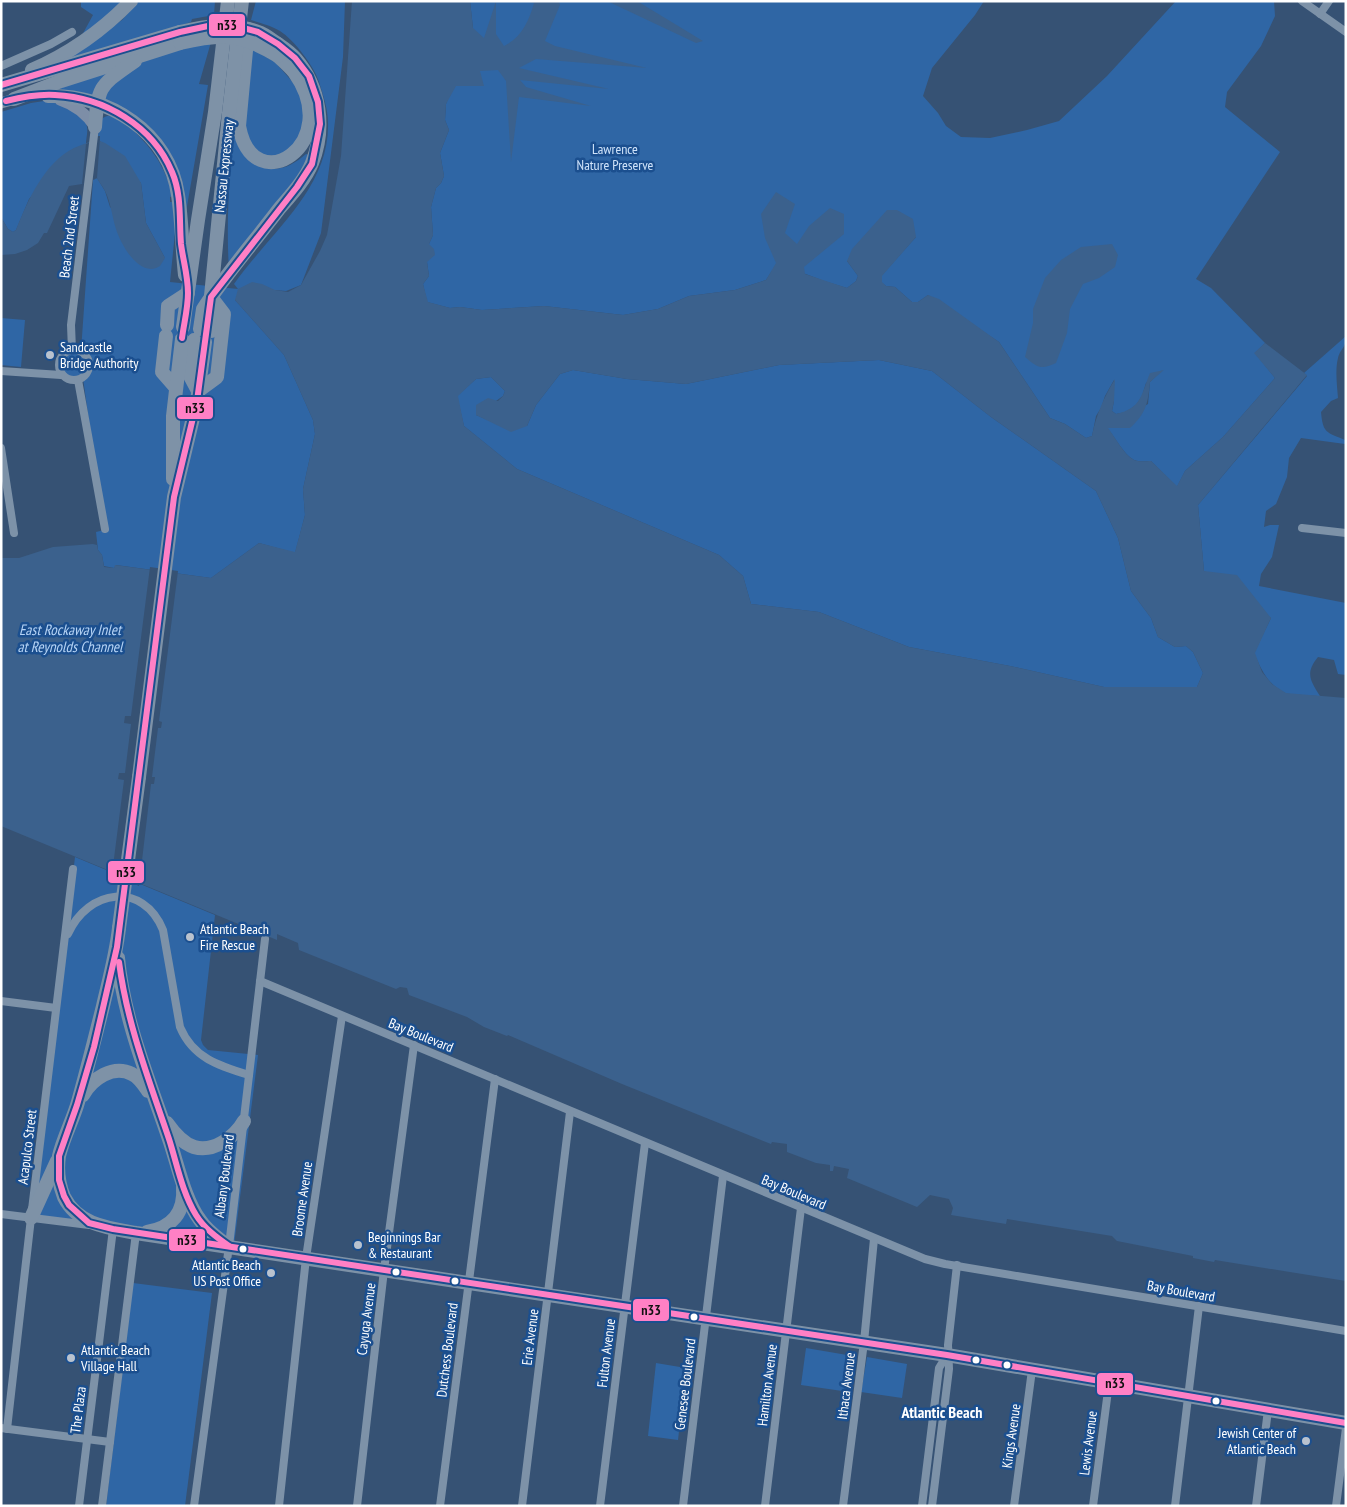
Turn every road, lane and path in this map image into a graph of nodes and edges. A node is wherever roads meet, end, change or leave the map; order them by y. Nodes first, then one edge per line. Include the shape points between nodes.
1 (131, 1) edge
2 (228, 1) edge
3 (242, 1) edge
4 (250, 1) edge
5 (1302, 1) edge
6 (1329, 1) edge
7 (1320, 14) junction
8 (72, 32) dead end
9 (1346, 32) edge
10 (180, 37) junction
11 (278, 50) junction
12 (146, 54) junction
13 (1, 66) edge
14 (1, 84) edge
15 (48, 96) junction
16 (8, 101) edge
17 (97, 102) junction
18 (94, 134) junction
19 (188, 293) junction
20 (211, 297) junction
21 (191, 334) junction
22 (72, 350) junction
23 (1, 371) edge
24 (61, 375) junction
25 (78, 380) junction
26 (176, 388) junction
27 (198, 391) junction
28 (1, 448) edge
29 (174, 497) junction
30 (1302, 528) dead end
31 (105, 529) dead end
32 (14, 533) dead end
33 (1346, 534) edge
34 (74, 869) dead end
35 (265, 939) dead end
36 (65, 940) junction
37 (117, 947) junction
38 (260, 981) junction
39 (1, 1001) edge
40 (56, 1008) junction
41 (342, 1016) junction
42 (414, 1045) junction
43 (249, 1075) junction
44 (495, 1079) junction
45 (154, 1099) junction
46 (77, 1105) junction
47 (570, 1112) junction
48 (162, 1117) junction
49 (244, 1121) junction
50 (645, 1143) junction
51 (59, 1156) junction
52 (180, 1171) junction
53 (723, 1176) junction
54 (801, 1208) junction
55 (1, 1214) edge
56 (30, 1218) junction
57 (112, 1229) junction
58 (136, 1232) junction
59 (874, 1239) junction
60 (229, 1246) junction
61 (306, 1258) junction
62 (957, 1266) junction
63 (384, 1270) junction
64 (468, 1282) junction
65 (548, 1294) junction
66 (624, 1306) junction
67 (1199, 1306) junction
68 (706, 1319) junction
69 (786, 1331) junction
70 (1346, 1331) edge
71 (864, 1342) junction
72 (947, 1355) junction
73 (1032, 1370) junction
74 (1109, 1383) junction
75 (1188, 1396) junction
76 (1268, 1410) junction
77 (1346, 1423) edge
78 (4, 1428) edge
79 (1346, 1428) edge
80 (87, 1439) junction
81 (110, 1442) junction
82 (79, 1506) edge
83 (102, 1506) edge
84 (194, 1506) edge
85 (279, 1506) edge
86 (357, 1506) edge
87 (440, 1506) edge
88 (522, 1506) edge
89 (600, 1506) edge
90 (683, 1506) edge
91 (765, 1506) edge
92 (843, 1506) edge
93 (922, 1506) edge
94 (932, 1506) edge
95 (1014, 1506) edge
96 (1092, 1506) edge
97 (1175, 1506) edge
98 (1256, 1506) edge
99 (1336, 1506) edge

1 - 14 highway via 99,31 73,48
2 - 19 highway, Nassau Expressway
3 - 20 highway, Nassau Expressway
4 - 11 highway via 239,126 249,152 259,160 271,162 284,160 296,152 309,129 306,94
5 - 7 street
6 - 7 street
7 - 9 street
8 - 13 street
10 - 11 highway, bridge via 232,37
10 - 12 highway
10 - 14 highway
11 - 20 highway via 295,58 309,76 318,102 320,124 312,164
12 - 16 highway
12 - 17 highway via 107,81
15 - 16 main road
15 - 17 highway
15 - 18 main road via 71,104 89,118
17 - 18 highway
17 - 19 highway via 140,126 173,174
18 - 22 street, Beach 2nd Street via 71,325
19 - 21 highway, Nassau Expressway
20 - 21 highway via 198,308
20 - 21 highway via 219,313
20 - 27 highway via 224,314 217,377
21 - 26 highway, Nassau Expressway via 184,374
21 - 26 highway via 162,372
21 - 27 highway, Nassau Expressway
22 - 24 street via 60,359
22 - 25 street via 82,352 88,359 87,374
23 - 24 street
24 - 25 street
25 - 31 street
26 - 29 highway, Nassau Expressway via 172,446
27 - 29 highway, Nassau Expressway
28 - 32 street
29 - 37 highway, Nassau Expressway, bridge
30 - 33 street
34 - 36 street, Acapulco Street
35 - 38 street, Albany Boulevard
36 - 40 street, Acapulco Street
36 - 43 street via 75,920 88,906 104,899 127,898 140,902 155,914 163,930 180,1027 186,1041 213,1064
37 - 45 highway, Nassau Expressway via 127,1009
37 - 46 highway, Nassau Expressway
38 - 41 street, Bay Boulevard
38 - 43 street, Albany Boulevard
39 - 40 street
40 - 56 street, Acapulco Street
41 - 42 street, Bay Boulevard
41 - 61 street, Broome Avenue
42 - 44 street, Bay Boulevard
42 - 63 street, Cayuga Avenue
43 - 49 street, Albany Boulevard
44 - 47 street, Bay Boulevard
44 - 64 street, Dutchess Boulevard
45 - 46 highway via 142,1081 122,1071 98,1077
45 - 48 highway, Nassau Expressway
46 - 51 highway, Nassau Expressway
47 - 50 street, Bay Boulevard
47 - 65 street, Erie Avenue
48 - 49 highway via 180,1139 199,1148 224,1141
48 - 52 highway, Nassau Expressway
49 - 60 street, Albany Boulevard
50 - 53 street, Bay Boulevard
50 - 66 street, Fulton Avenue
51 - 56 highway
51 - 57 highway, Nassau Expressway via 59,1180 69,1205 81,1218
52 - 58 highway via 183,1192 175,1218 155,1231
52 - 60 highway, Nassau Expressway via 200,1221
53 - 54 street, Bay Boulevard
53 - 68 street, Genesee Boulevard
54 - 59 street, Bay Boulevard
54 - 69 street, Hamilton Avenue
55 - 56 street
56 - 57 street
56 - 78 street, Acapulco Street
57 - 58 highway
57 - 80 street, The Plaza
58 - 60 highway
58 - 81 street
59 - 62 street, Bay Boulevard via 925,1259
59 - 71 street, Ithaca Avenue
60 - 61 highway
60 - 84 street, Albany Boulevard
61 - 63 highway
61 - 85 street, Broome Avenue
62 - 67 street, Bay Boulevard
62 - 72 street
63 - 64 highway
63 - 86 street, Cayuga Avenue
64 - 65 highway
64 - 87 street, Dutchess Boulevard
65 - 66 highway
65 - 88 street, Erie Avenue
66 - 68 highway
66 - 89 street, Fulton Avenue
67 - 70 street, Bay Boulevard
67 - 75 street
68 - 69 highway
68 - 90 street, Genesee Boulevard
69 - 71 highway
69 - 91 street, Hamilton Avenue
71 - 72 highway
71 - 92 street, Ithaca Avenue
72 - 73 highway
72 - 93 street via 939,1368
72 - 94 street via 949,1369
73 - 74 highway
73 - 95 street, Kings Avenue
74 - 75 highway
74 - 96 street, Lewis Avenue
75 - 76 highway
75 - 97 street
76 - 77 highway
76 - 98 street
78 - 80 street
79 - 99 street
80 - 81 street
80 - 82 street, The Plaza
81 - 83 street

